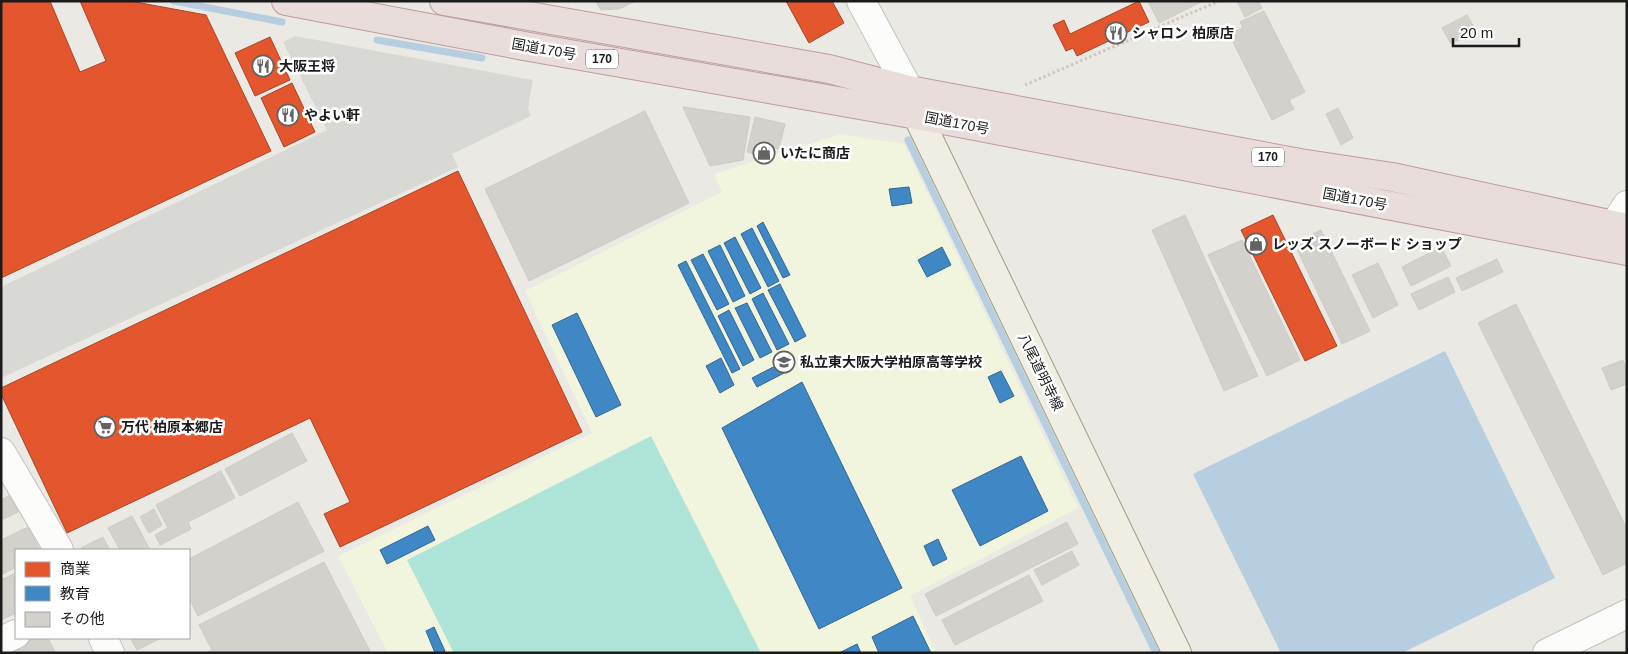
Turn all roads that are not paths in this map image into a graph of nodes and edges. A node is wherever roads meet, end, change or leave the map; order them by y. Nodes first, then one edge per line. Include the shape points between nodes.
1 (286, 1) edge
2 (444, 1) edge
3 (861, 1) edge
4 (913, 103) junction
5 (1622, 219) edge
6 (1627, 250) edge
7 (1, 452) edge
8 (58, 549) edge
9 (1627, 614) edge
10 (15, 634) edge
11 (103, 639) edge
12 (1, 641) edge
13 (110, 653) edge
14 (1177, 653) edge
15 (1547, 653) edge

1 - 4 highway, 国道170号 / 170 via 524,46
2 - 4 highway, 国道170号 / 170 via 829,69
3 - 4 street
4 - 5 highway, 国道170号 / 170 via 1010,109
4 - 6 highway, 国道170号 / 170
4 - 14 main road, 八尾道明寺線
7 - 8 street
9 - 15 street
10 - 12 street
11 - 13 street

